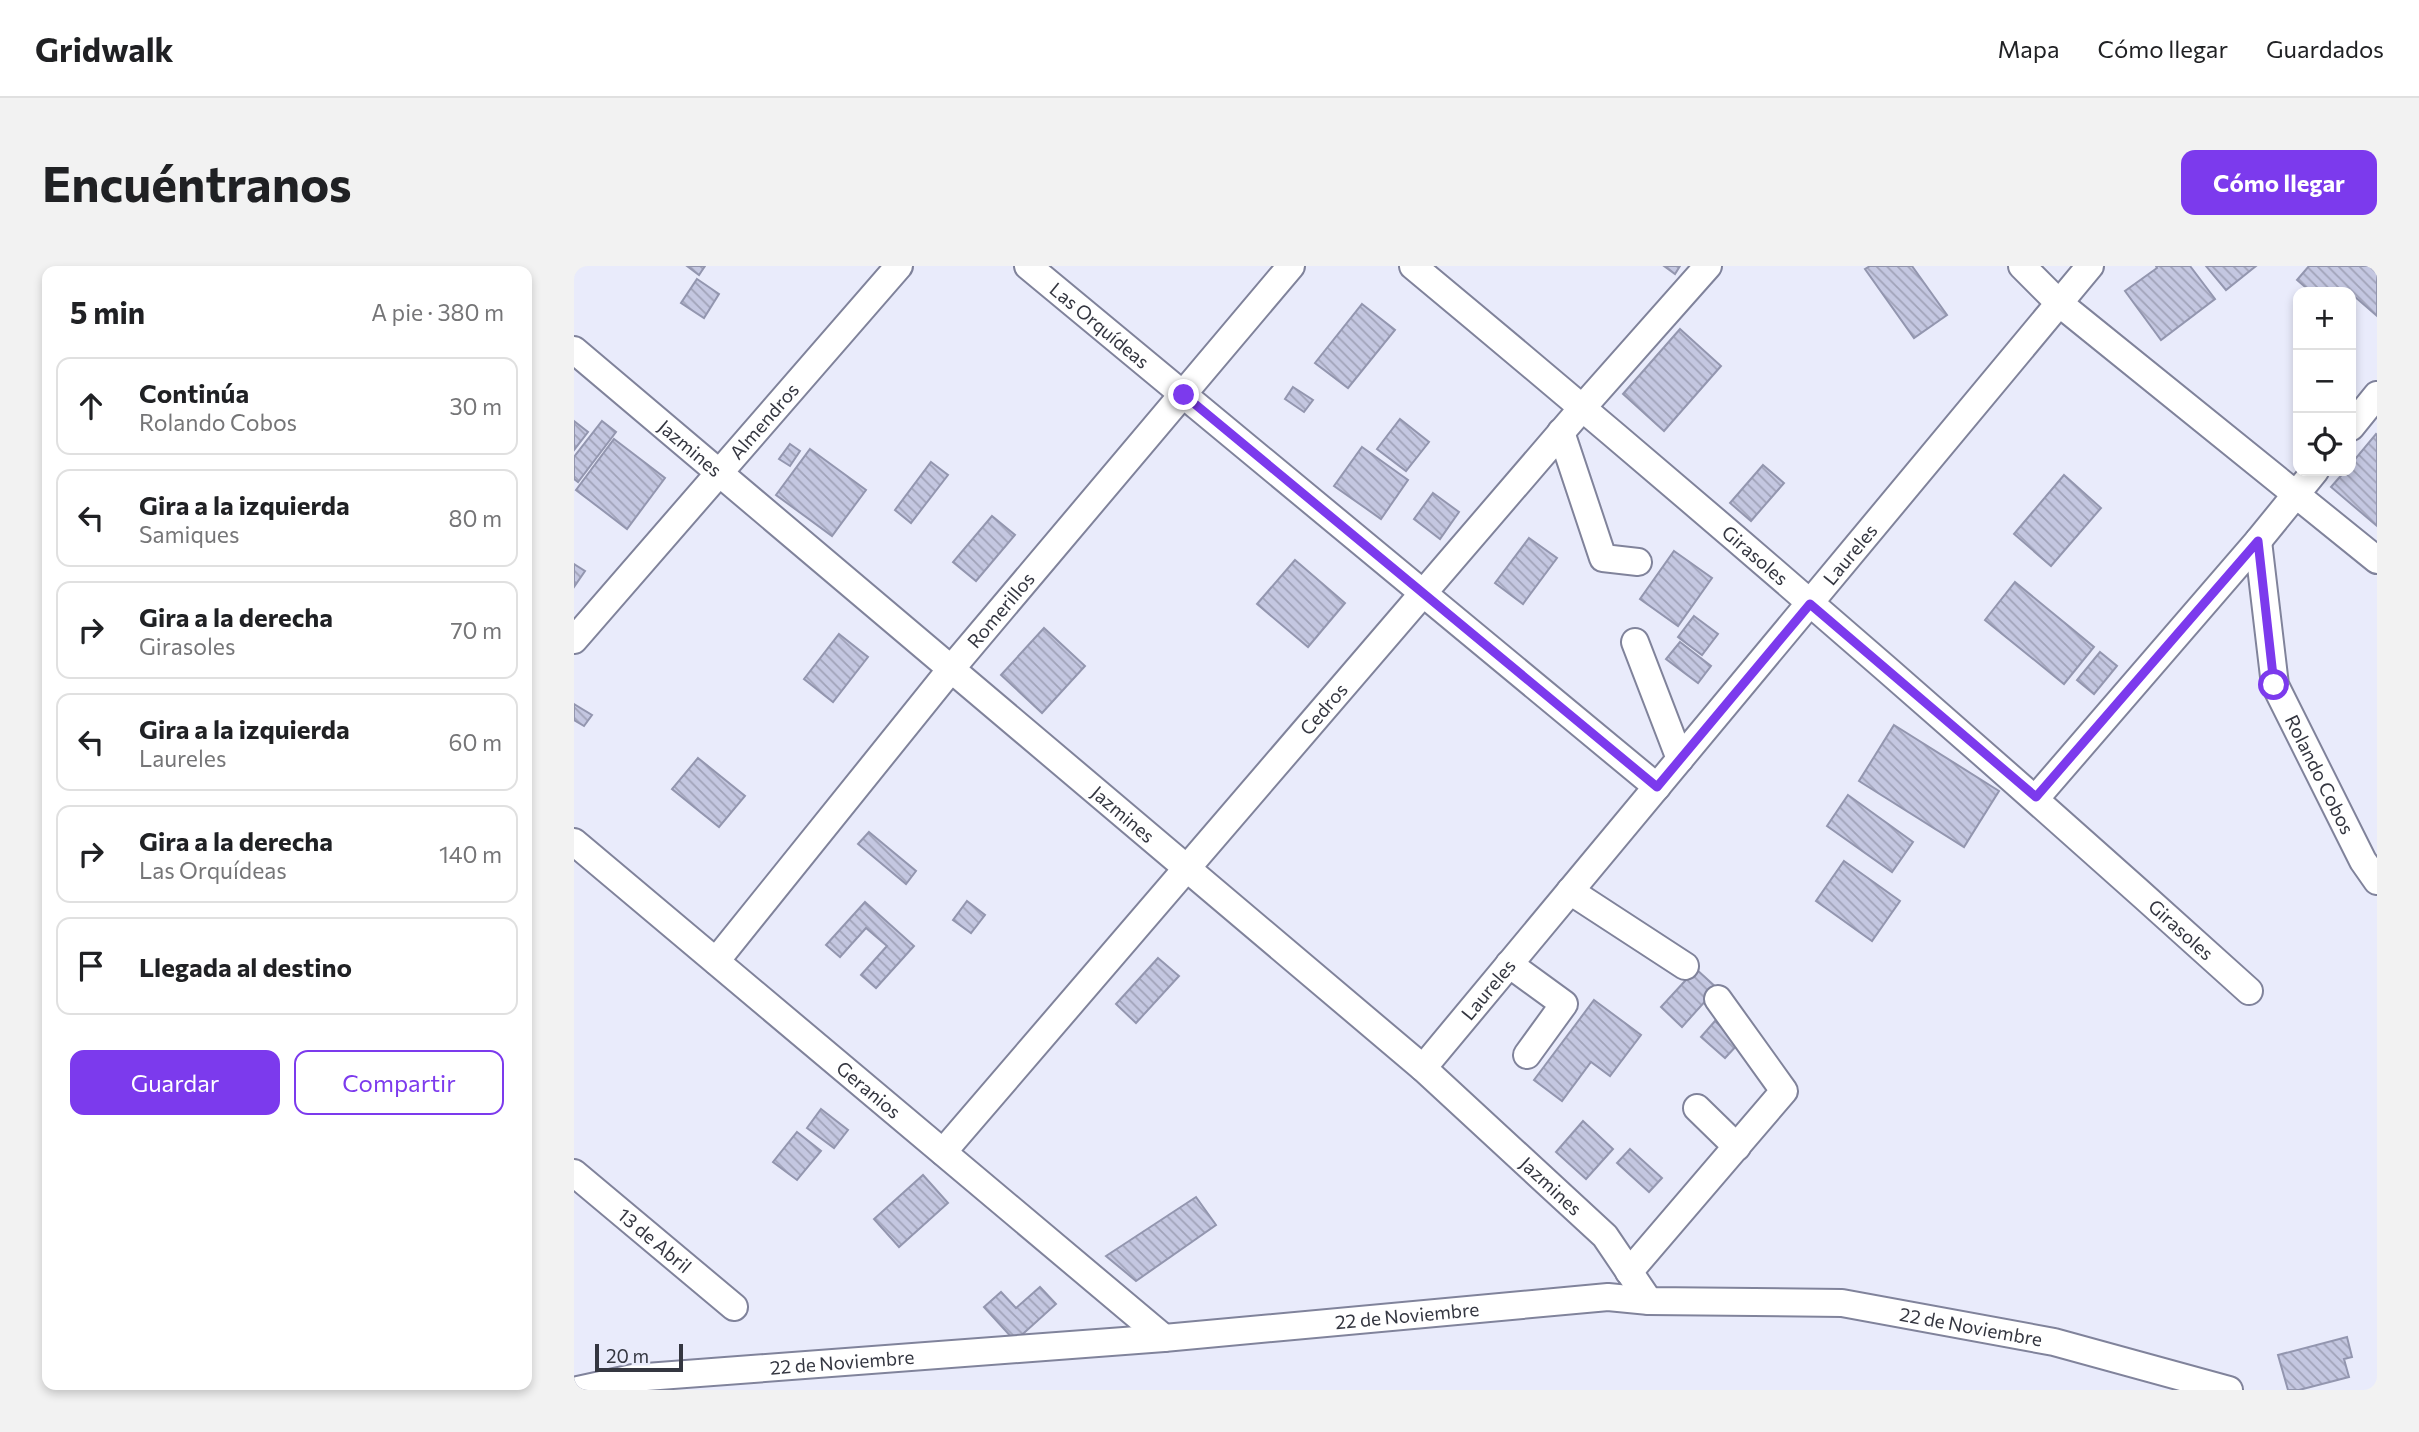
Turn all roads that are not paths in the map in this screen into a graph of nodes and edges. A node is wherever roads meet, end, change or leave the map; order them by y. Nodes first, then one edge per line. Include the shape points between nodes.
1 (899, 266) edge
2 (1028, 266) edge
3 (1291, 266) edge
4 (1413, 266) edge
5 (1708, 266) edge
6 (2022, 266) edge
7 (2090, 266) edge
8 (2059, 303) junction
9 (574, 350) edge
10 (1184, 395) junction
11 (2377, 395) edge
12 (1583, 407) junction
13 (2356, 421) edge
14 (1561, 432) junction
15 (720, 474) junction
16 (2311, 476) edge
17 (2296, 495) junction
18 (2258, 541) junction
19 (2377, 560) edge
20 (1638, 562) dead end
21 (1423, 593) junction
22 (1810, 604) junction
23 (574, 640) edge
24 (1635, 642) dead end
25 (951, 669) junction
26 (1680, 759) junction
27 (1657, 787) junction
28 (2036, 797) junction
29 (574, 842) edge
30 (2372, 862) edge
31 (1187, 868) junction
32 (1570, 891) junction
33 (716, 961) junction
34 (1509, 964) junction
35 (1685, 966) dead end
36 (2249, 991) dead end
37 (1718, 999) dead end
38 (1528, 1055) dead end
39 (1423, 1068) junction
40 (1697, 1108) dead end
41 (1737, 1147) junction
42 (943, 1152) junction
43 (574, 1173) edge
44 (1629, 1272) junction
45 (1649, 1301) junction
46 (734, 1307) dead end
47 (1164, 1338) junction
48 (578, 1390) edge
49 (2229, 1390) edge

1 - 15 street, Almendros
2 - 10 street, Las Orquídeas
3 - 10 street, Romerillos
4 - 12 street, Girasoles
5 - 12 street, Cedros
6 - 8 street
7 - 8 street, Laureles
8 - 17 street
8 - 22 street, Laureles
9 - 15 street, Jazmines
10 - 21 street, Las Orquídeas
10 - 25 street, Romerillos
11 - 13 street
12 - 14 street, Cedros
12 - 22 street, Girasoles
14 - 20 street via 1603,558
14 - 21 street, Cedros
15 - 23 street, Almendros
15 - 25 street, Jazmines
16 - 17 street
17 - 18 street
17 - 19 street
18 - 28 street
18 - 30 street, Rolando Cobos via 2274,685
21 - 27 street, Las Orquídeas
21 - 31 street, Cedros
22 - 26 street, Laureles
22 - 28 street, Girasoles
24 - 26 street
25 - 31 street, Jazmines
25 - 33 street, Romerillos
26 - 27 street, Laureles
27 - 32 street, Laureles
28 - 36 street, Girasoles
29 - 33 street, Geranios
31 - 39 street, Jazmines
31 - 42 street, Cedros
32 - 34 street, Laureles
32 - 35 street
33 - 42 street, Geranios
34 - 38 street via 1564,1004
34 - 39 street, Laureles
37 - 41 street via 1784,1091
39 - 44 street, Jazmines via 1605,1236
40 - 41 street
41 - 44 street
42 - 47 street, Geranios
43 - 46 street, 13 de Abril
44 - 45 street, Jazmines
45 - 47 street, 22 de Noviembre via 1608,1297
45 - 49 street, 22 de Noviembre via 1842,1303 2054,1342
47 - 48 street, 22 de Noviembre via 633,1378

